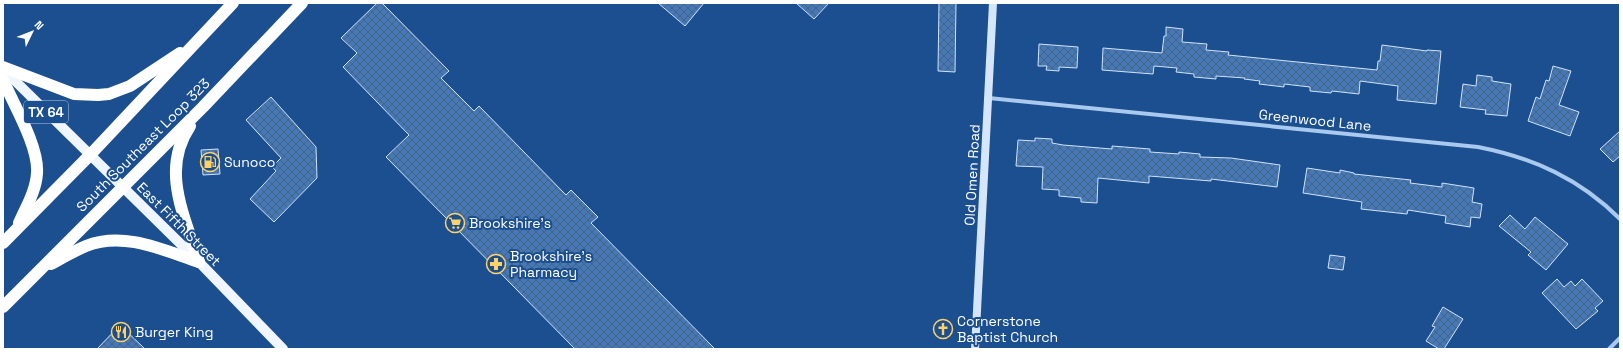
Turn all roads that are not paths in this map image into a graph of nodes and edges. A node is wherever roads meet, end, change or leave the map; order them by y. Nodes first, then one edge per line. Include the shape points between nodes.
1 (233, 3) edge
2 (302, 3) edge
3 (993, 3) edge
4 (198, 41) junction
5 (3, 68) edge
6 (3, 80) edge
7 (989, 98) junction
8 (203, 108) junction
9 (90, 156) junction
10 (123, 188) junction
11 (1620, 219) edge
12 (15, 232) junction
13 (3, 243) edge
14 (199, 262) junction
15 (41, 269) junction
16 (3, 307) edge
17 (1620, 338) edge
18 (283, 349) edge
19 (975, 349) edge
20 (1609, 349) edge

1 - 4 highway
2 - 8 highway, South Southeast Loop 323
3 - 7 street, Old Omen Road
4 - 5 highway via 130,86 109,94 74,94
4 - 9 highway
5 - 9 main road, East Fifth Street / TX 64
6 - 12 highway via 32,145 37,164 32,194
7 - 11 street, Greenwood Lane via 1478,147 1542,165 1576,183
7 - 19 street, Old Omen Road
8 - 10 highway, South Southeast Loop 323
8 - 14 highway via 182,140 175,170 178,194
9 - 10 main road, East Fifth Street / TX 64
9 - 12 highway
10 - 14 main road, East Fifth Street / TX 64
10 - 15 highway, South Southeast Loop 323
12 - 13 highway
14 - 15 highway via 150,245 112,240 86,246
14 - 18 main road, East Fifth Street / TX 64
15 - 16 highway, South Southeast Loop 323
17 - 20 street

